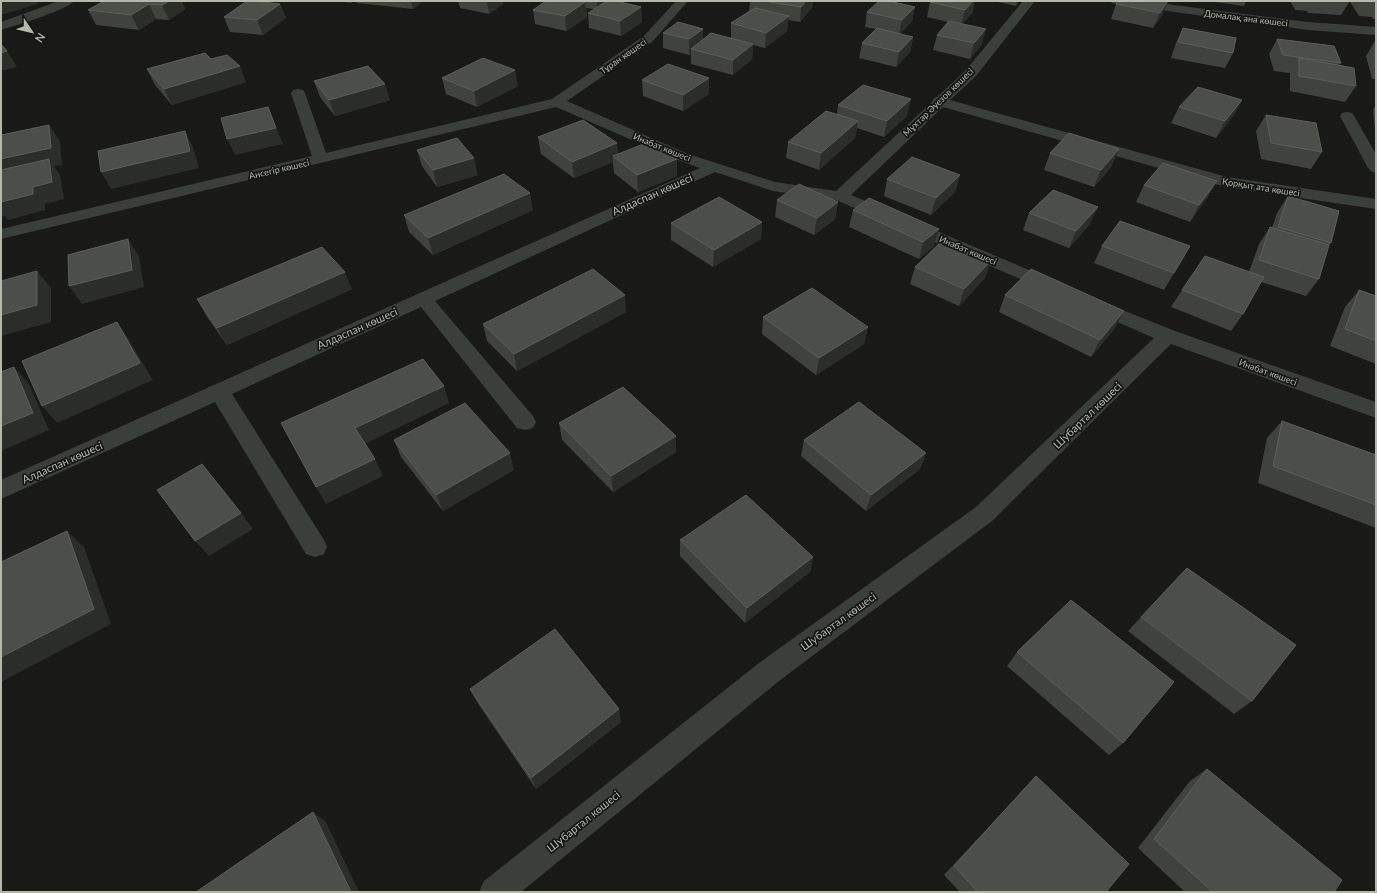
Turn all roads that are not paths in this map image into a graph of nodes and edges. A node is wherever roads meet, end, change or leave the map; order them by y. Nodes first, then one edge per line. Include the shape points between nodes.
1 (68, 1) edge
2 (682, 1) edge
3 (1029, 1) edge
4 (1116, 1) edge
5 (1, 26) edge
6 (1376, 30) edge
7 (298, 93) dead end
8 (939, 101) junction
9 (557, 102) junction
10 (1347, 116) dead end
11 (321, 159) junction
12 (714, 167) junction
13 (1376, 168) edge
14 (840, 196) junction
15 (1376, 204) edge
16 (1, 234) edge
17 (423, 298) junction
18 (1168, 336) junction
19 (219, 391) junction
20 (1376, 410) edge
21 (526, 422) dead end
22 (1, 490) edge
23 (315, 547) dead end
24 (495, 892) edge

1 - 5 street
2 - 9 street, Тұран көшесі via 648,39
3 - 8 street, Мұхтар Әуезов көшесі via 971,73
4 - 6 street, Домалақ ана көшесі via 1308,26
7 - 11 street
8 - 14 street, Мұхтар Әуезов көшесі
8 - 15 street, Қорқыт ата көшесі via 1226,182
9 - 11 street, Ансегір көшесі
9 - 12 street, Инабат көшесі via 682,157
10 - 13 street
11 - 16 street, Ансегір көшесі
12 - 14 street, Инабат көшесі via 773,186
12 - 17 street, Алдаспан көшесі
14 - 18 street, Инабат көшесі
17 - 19 street, Алдаспан көшесі
17 - 21 street
18 - 20 street, Инабат көшесі
18 - 24 street, Шубартал көшесі via 984,514 769,672
19 - 22 street, Алдаспан көшесі
19 - 23 street

